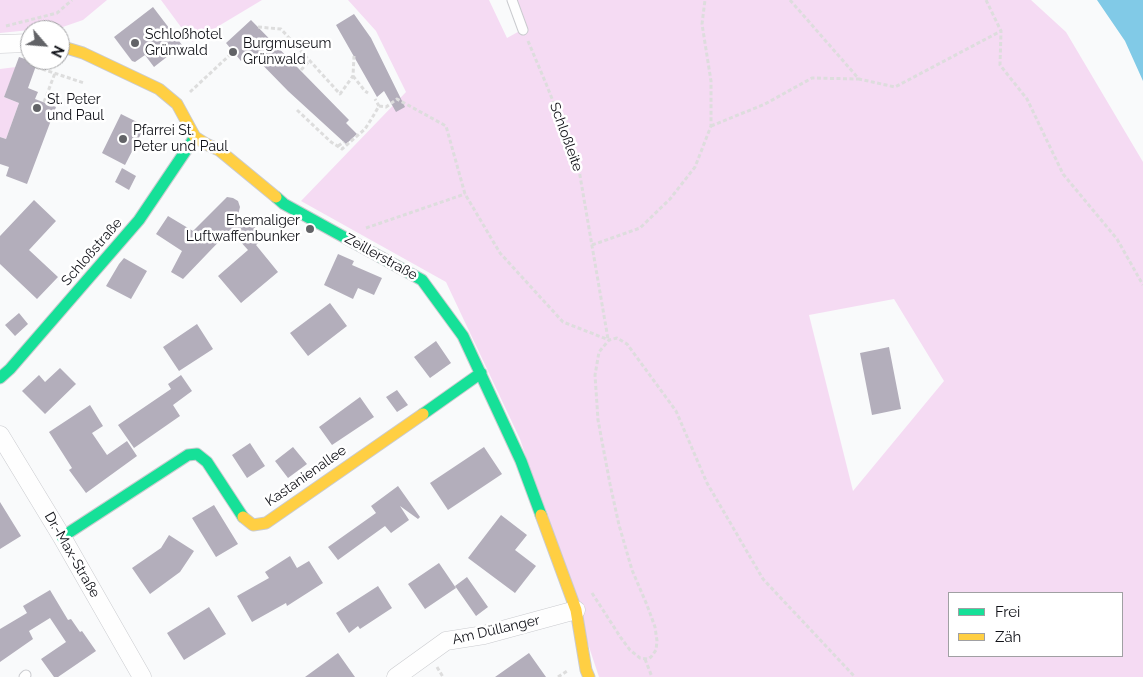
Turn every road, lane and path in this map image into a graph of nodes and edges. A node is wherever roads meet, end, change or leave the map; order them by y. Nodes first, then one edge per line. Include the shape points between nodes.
1 (72, 0) edge
2 (512, 0) edge
3 (705, 0) edge
4 (790, 0) edge
5 (986, 0) edge
6 (258, 27) dead end
7 (523, 30) joint
8 (1001, 31) junction
9 (2, 35) edge
10 (20, 40) edge
11 (70, 49) edge
12 (233, 52) dead end
13 (354, 56) dead end
14 (309, 61) junction
15 (46, 70) edge
16 (301, 70) dead end
17 (55, 73) junction
18 (353, 76) junction
19 (860, 79) junction
20 (84, 83) dead end
21 (368, 92) dead end
22 (374, 99) dead end
23 (44, 102) dead end
24 (177, 104) junction
25 (379, 106) junction
26 (297, 110) dead end
27 (711, 126) junction
28 (195, 136) junction
29 (344, 142) dead end
30 (338, 146) junction
31 (465, 194) junction
32 (343, 236) junction
33 (592, 245) junction
34 (1143, 285) edge
35 (609, 340) junction
36 (481, 373) junction
37 (0, 378) edge
38 (0, 435) edge
39 (62, 537) junction
40 (589, 588) dead end
41 (576, 610) junction
42 (645, 659) junction
43 (142, 677) edge
44 (396, 677) edge
45 (589, 677) edge
46 (652, 677) edge
47 (855, 677) edge

1 - 9 path via 57,14
2 - 7 lane
3 - 27 path via 702,24 711,81
4 - 19 path
5 - 8 path
6 - 14 path via 281,29
7 - 33 path, Schloßleite via 578,164
8 - 19 path via 894,87
8 - 34 path via 1000,65 1027,99 1063,174 1117,238
9 - 10 street
11 - 24 street via 159,89
12 - 24 path
13 - 18 path
14 - 16 path
14 - 18 path via 340,94
15 - 17 path
17 - 20 path
17 - 23 path
18 - 21 path
19 - 27 path via 812,78 765,104
22 - 25 path
24 - 28 street
25 - 30 path via 365,129 342,150
25 - 31 path via 386,107 397,99 446,126
26 - 30 path
27 - 33 path via 696,167 670,199 640,228
28 - 32 street, Zeillerstraße via 219,150 284,204
28 - 37 street, Schloßstraße via 139,220
29 - 30 path
31 - 32 path
31 - 35 path via 500,253 563,322
32 - 36 street, Zeillerstraße via 422,280 463,336
33 - 35 path, Schloßleite
35 - 42 path via 599,352 595,375 598,420 619,525 658,641 651,657
35 - 47 path via 618,338 627,344 676,411 707,483 763,579
36 - 39 street, Kastanienallee via 266,523 253,525 242,516 207,462 197,454 188,455
36 - 41 street, Zeillerstraße via 521,461
38 - 39 street, Dr.-Max-Straße
39 - 43 street, Dr.-Max-Straße
40 - 42 path via 625,644 635,655
41 - 44 street, Am Düllanger via 484,635 446,641
41 - 45 street, Zeillerstraße
42 - 46 path

